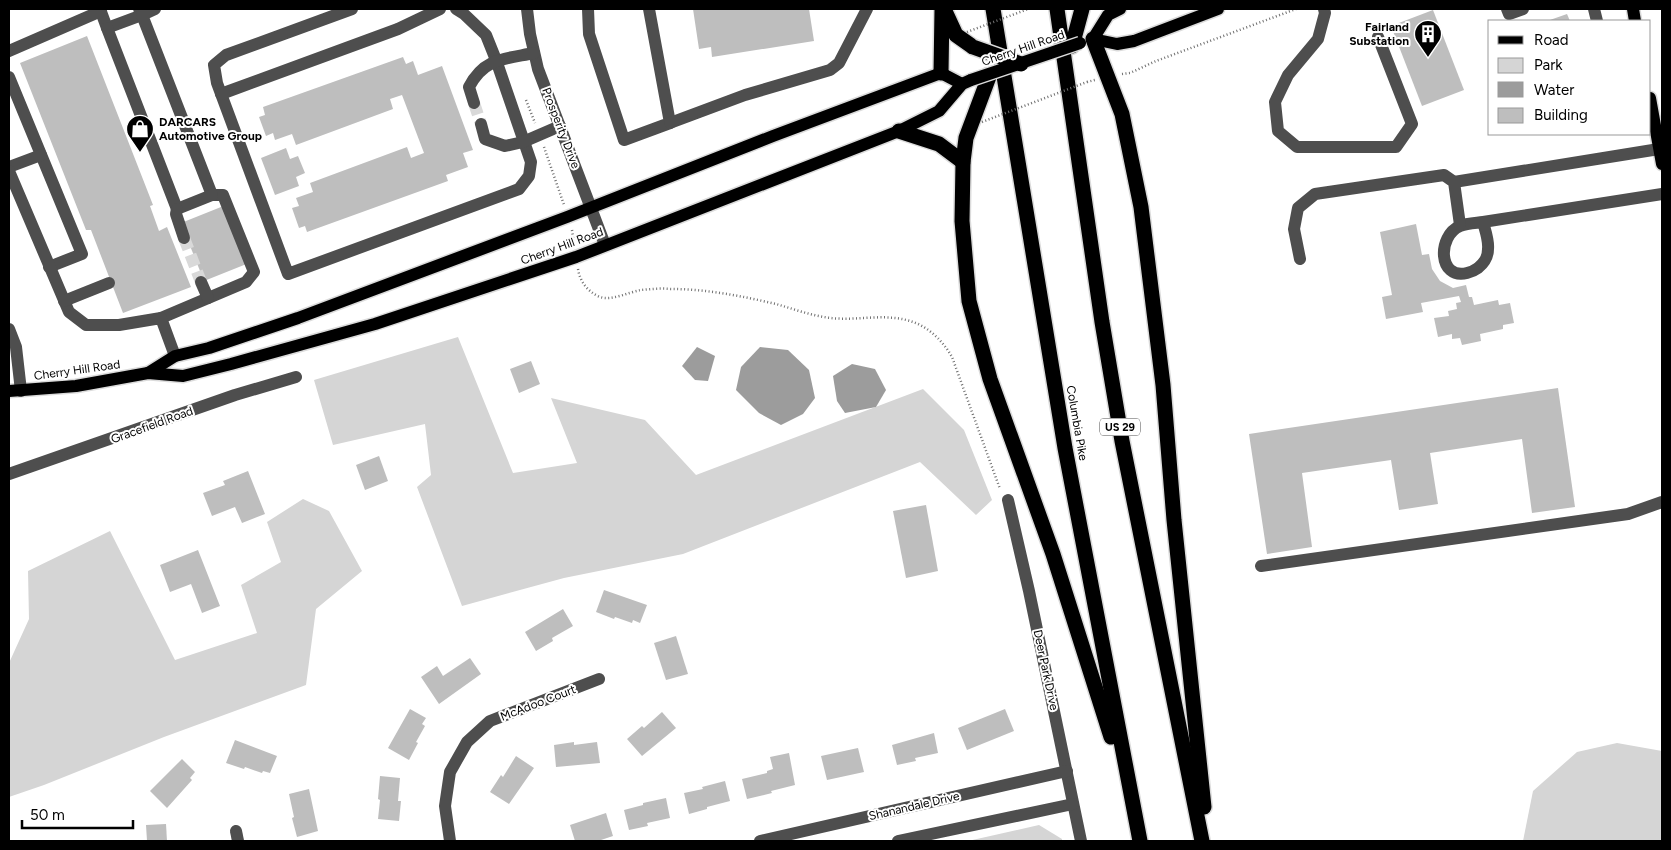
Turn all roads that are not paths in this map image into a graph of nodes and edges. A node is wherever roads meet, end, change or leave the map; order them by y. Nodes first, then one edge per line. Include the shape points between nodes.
1 (155, 9) edge
2 (352, 9) edge
3 (440, 9) edge
4 (456, 9) edge
5 (527, 9) edge
6 (588, 9) edge
7 (649, 9) edge
8 (867, 9) edge
9 (943, 9) edge
10 (993, 9) edge
11 (1058, 9) edge
12 (1082, 9) edge
13 (1120, 9) edge
14 (1218, 9) edge
15 (1324, 9) edge
16 (1507, 9) edge
17 (1523, 9) edge
18 (100, 10) edge
19 (140, 12) edge
20 (107, 28) junction
21 (1378, 37) dead end
22 (1080, 39) junction
23 (9, 51) edge
24 (534, 53) junction
25 (496, 60) junction
26 (1021, 64) junction
27 (941, 73) junction
28 (990, 74) junction
29 (9, 77) edge
30 (966, 82) junction
31 (221, 94) junction
32 (474, 103) tunnel mouth
33 (1651, 107) edge
34 (670, 123) junction
35 (481, 124) tunnel mouth
36 (560, 126) junction
37 (899, 131) junction
38 (523, 142) junction
39 (1660, 146) edge
40 (41, 155) junction
41 (963, 162) junction
42 (1662, 164) edge
43 (9, 169) edge
44 (1454, 182) junction
45 (1662, 194) edge
46 (212, 195) junction
47 (591, 207) junction
48 (177, 209) junction
49 (1483, 222) junction
50 (1460, 226) junction
51 (184, 238) tunnel mouth
52 (605, 245) junction
53 (1300, 259) dead end
54 (49, 267) junction
55 (201, 282) tunnel mouth
56 (109, 283) dead end
57 (208, 298) junction
58 (64, 301) junction
59 (161, 318) junction
60 (9, 329) edge
61 (175, 356) junction
62 (148, 373) junction
63 (296, 377) dead end
64 (15, 391) edge
65 (9, 474) edge
66 (1008, 500) road end
67 (1662, 502) edge
68 (1261, 566) dead end
69 (600, 679) dead end
70 (1067, 771) junction
71 (1131, 800) junction
72 (1073, 804) junction
73 (768, 840) edge
74 (450, 841) edge
75 (898, 841) edge
76 (1081, 841) edge
77 (1140, 841) edge
78 (1202, 841) edge
79 (1208, 841) edge

1 - 19 street
2 - 31 street via 226,55 214,65
3 - 31 street via 398,29
4 - 25 street via 486,35
5 - 24 street, Prosperity Drive
6 - 34 street via 589,34 624,140
7 - 34 street
8 - 34 street via 839,64 830,70 746,95
9 - 26 highway, bridge via 956,35 973,47
9 - 27 highway
10 - 71 highway, Columbia Pike via 1065,448
11 - 78 highway, US 29 via 1102,322 1121,432
12 - 22 highway
13 - 22 main road
14 - 22 main road via 1134,41 1116,44
15 - 21 street via 1318,39 1288,75 1274,102 1278,131 1297,147 1396,147 1412,124
16 - 17 street via 1509,14
18 - 20 street
18 - 23 street
19 - 20 street
19 - 46 street
20 - 48 street
22 - 26 main road, Cherry Hill Road, bridge
22 - 79 highway via 1108,77 1122,114 1142,207
24 - 25 street
24 - 36 street, Prosperity Drive
25 - 32 street via 476,74 469,87
25 - 38 street
26 - 28 main road, Cherry Hill Road, bridge
27 - 30 main road
27 - 47 main road, Cherry Hill Road
28 - 30 main road, Cherry Hill Road, bridge
28 - 41 highway via 979,116 966,138
29 - 40 street
30 - 37 main road, Cherry Hill Road via 939,111
31 - 38 street via 288,274 519,189 529,176 531,162
33 - 39 main road
35 - 38 street via 486,139 505,146
36 - 38 street
36 - 47 street, Prosperity Drive
37 - 41 highway via 940,144
37 - 52 main road, Cherry Hill Road
39 - 42 main road
39 - 44 street
40 - 43 street
40 - 54 street via 82,254
41 - 71 highway via 964,259 969,300 979,340 1056,563
43 - 54 street
44 - 50 street
44 - 53 street via 1444,175 1315,194 1298,208 1294,228
45 - 49 street
46 - 48 street
46 - 57 street via 223,195 254,272 246,282
47 - 52 street, Prosperity Drive
47 - 61 main road, Cherry Hill Road via 298,318
48 - 51 street
49 - 50 street
49 - 50 street via 1488,248 1485,262 1475,271 1461,274 1445,263 1442,253 1451,233
52 - 62 main road, Cherry Hill Road via 486,288 303,345 183,376
54 - 58 street
55 - 57 street
56 - 58 street
57 - 59 street
58 - 59 street via 69,312 86,326 119,325
59 - 61 street
60 - 64 street via 16,347
61 - 62 main road, Cherry Hill Road
62 - 64 main road, Cherry Hill Road via 76,386
63 - 65 street, Gracefield Road
66 - 70 street, Deer Park Drive
67 - 68 street via 1628,514
69 - 74 street, McAdoo Court via 490,721 467,742 450,772 445,806
70 - 72 street, Deer Park Drive
70 - 73 street, Shanandale Drive
71 - 77 highway, Columbia Pike
72 - 75 street
72 - 76 street, Deer Park Drive

